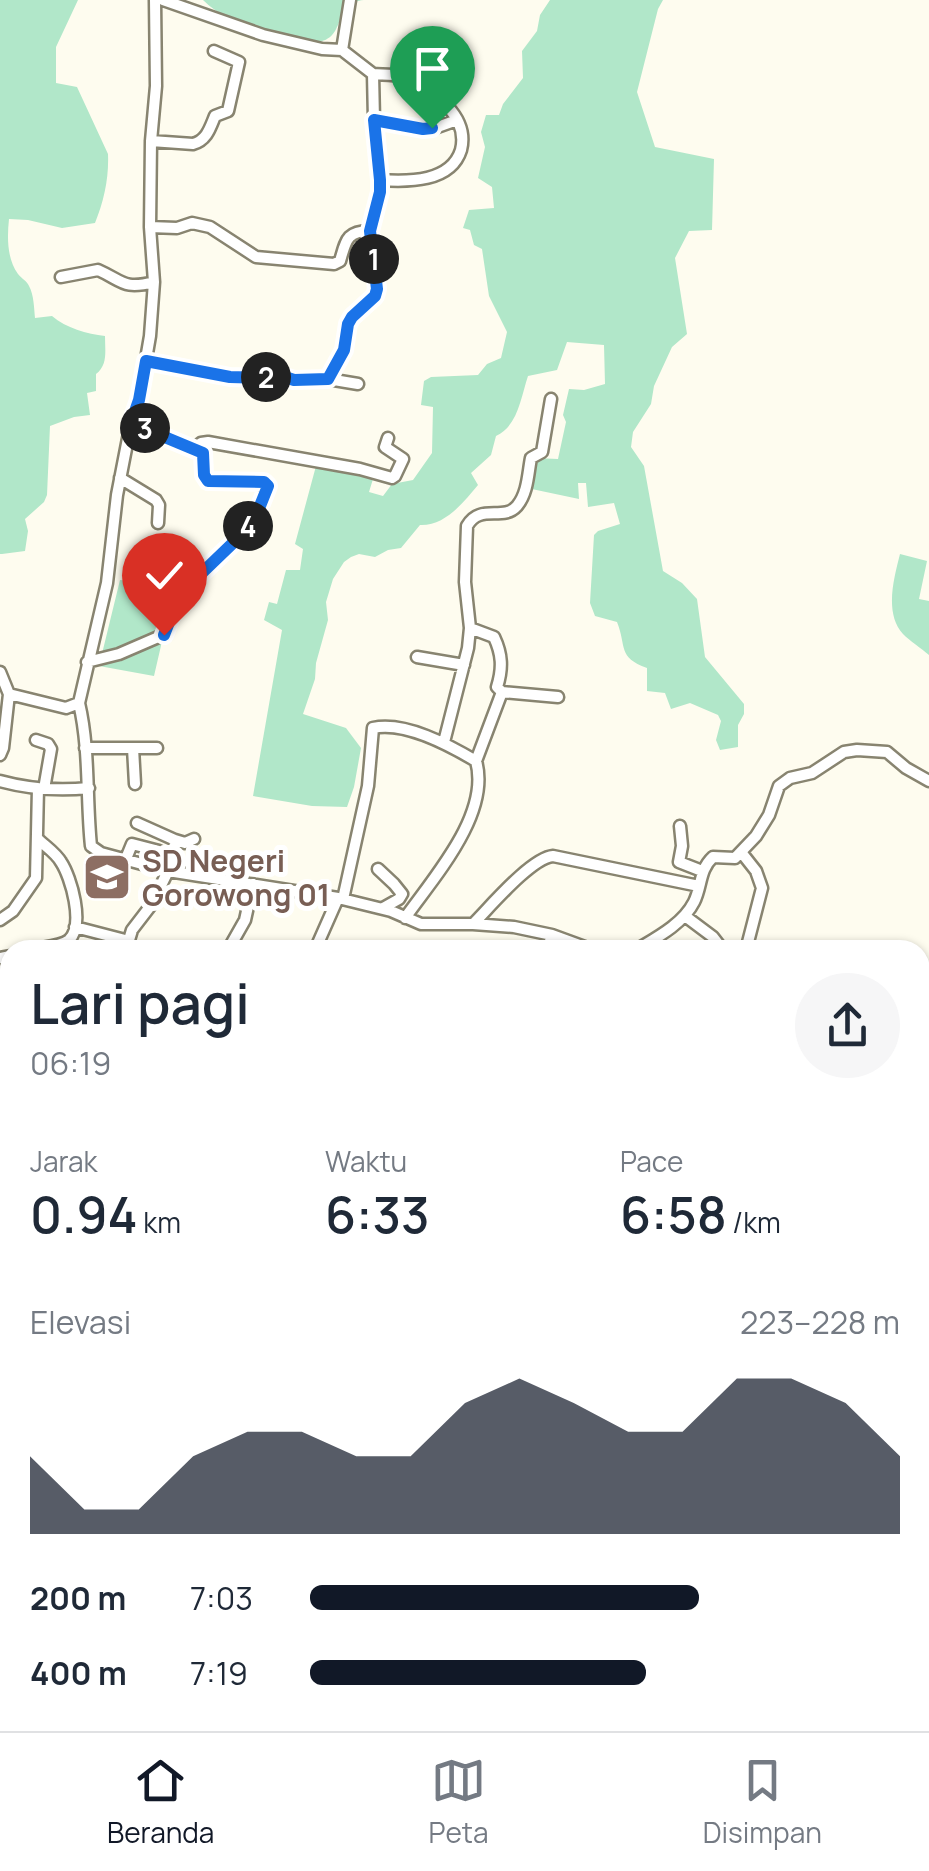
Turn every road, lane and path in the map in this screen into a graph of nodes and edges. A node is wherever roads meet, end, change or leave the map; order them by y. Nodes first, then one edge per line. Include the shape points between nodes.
1 (159, 0) edge
2 (350, 0) edge
3 (342, 50) junction
4 (214, 51) dead end
5 (373, 74) junction
6 (374, 120) junction
7 (457, 120) junction
8 (150, 141) junction
9 (380, 180) junction
10 (150, 227) junction
11 (370, 231) junction
12 (62, 278) dead end
13 (154, 282) junction
14 (146, 361) junction
15 (328, 379) junction
16 (358, 384) dead end
17 (551, 399) dead end
18 (131, 423) junction
19 (388, 438) dead end
20 (194, 449) junction
21 (120, 478) junction
22 (158, 523) dead end
23 (470, 628) junction
24 (417, 657) dead end
25 (87, 662) junction
26 (464, 665) junction
27 (0, 672) edge
28 (502, 692) junction
29 (8, 694) junction
30 (558, 697) dead end
31 (79, 703) junction
32 (36, 740) dead end
33 (444, 742) junction
34 (85, 748) junction
35 (133, 748) junction
36 (157, 748) dead end
37 (0, 755) edge
38 (476, 761) junction
39 (929, 781) edge
40 (0, 782) edge
41 (134, 784) dead end
42 (41, 788) junction
43 (89, 788) junction
44 (137, 823) dead end
45 (680, 826) dead end
46 (171, 838) junction
47 (194, 838) dead end
48 (38, 839) junction
49 (160, 851) junction
50 (742, 852) junction
51 (126, 860) junction
52 (154, 868) junction
53 (378, 869) dead end
54 (168, 871) junction
55 (702, 871) junction
56 (254, 884) junction
57 (699, 886) junction
58 (340, 898) junction
59 (384, 908) junction
60 (685, 916) junction
61 (405, 918) junction
62 (0, 920) edge
63 (473, 924) junction
64 (75, 927) junction
65 (552, 935) junction
66 (67, 940) edge
67 (111, 940) edge
68 (130, 940) edge
69 (234, 940) edge
70 (319, 940) edge
71 (550, 940) edge
72 (566, 940) edge
73 (650, 940) edge
74 (715, 940) edge
75 (749, 940) edge

1 - 3 street via 263,34
1 - 8 street
2 - 3 street
3 - 5 street
4 - 8 street via 239,62 228,110 215,116 200,142
5 - 6 street
5 - 7 street via 423,82
6 - 7 street via 423,129
6 - 9 street
7 - 9 street via 463,140 452,167 413,180
8 - 10 street
9 - 11 street
10 - 11 street via 192,223 256,257 334,264 351,234
10 - 13 street
11 - 15 street via 377,289 348,324 344,350
12 - 13 street via 98,270 118,283
13 - 14 street
14 - 15 street via 230,377
14 - 18 street
15 - 16 street
17 - 23 street via 542,452 531,458 517,506 477,515 466,526
18 - 20 street
18 - 21 street
19 - 20 street via 384,447 403,459 392,478 208,442
20 - 25 street via 205,455 208,481 267,483 260,510 182,591 164,635
21 - 22 street via 156,500
21 - 25 street via 107,583
23 - 26 street
23 - 28 street via 494,637
24 - 26 street
25 - 31 street
26 - 33 street
27 - 29 street
28 - 30 street
28 - 38 street
29 - 31 street via 66,708
29 - 37 street
31 - 34 street
32 - 42 street via 51,749
33 - 38 street
33 - 58 street via 394,727 373,728 368,786
34 - 35 street
34 - 43 street
35 - 36 street
35 - 41 street
38 - 61 street via 470,819
39 - 50 street via 887,752 844,752 778,786 770,815
40 - 42 street
42 - 43 street
42 - 48 street
43 - 51 street via 91,846
44 - 46 street
45 - 55 street via 679,862
46 - 47 street
46 - 49 street
46 - 54 street
48 - 62 street via 36,878
48 - 64 street via 69,880
49 - 51 street via 132,844
49 - 52 street
50 - 55 street via 735,858 712,856
50 - 75 street via 762,888
51 - 52 street
52 - 54 street
53 - 59 street via 402,894
54 - 56 street
54 - 68 street
55 - 57 street
56 - 58 street
56 - 69 street
57 - 60 street
57 - 63 street via 545,857
58 - 59 street
58 - 70 street
59 - 61 street
60 - 73 street
60 - 74 street
61 - 63 street
63 - 65 street
64 - 66 street
64 - 67 street
65 - 71 street
65 - 72 street

